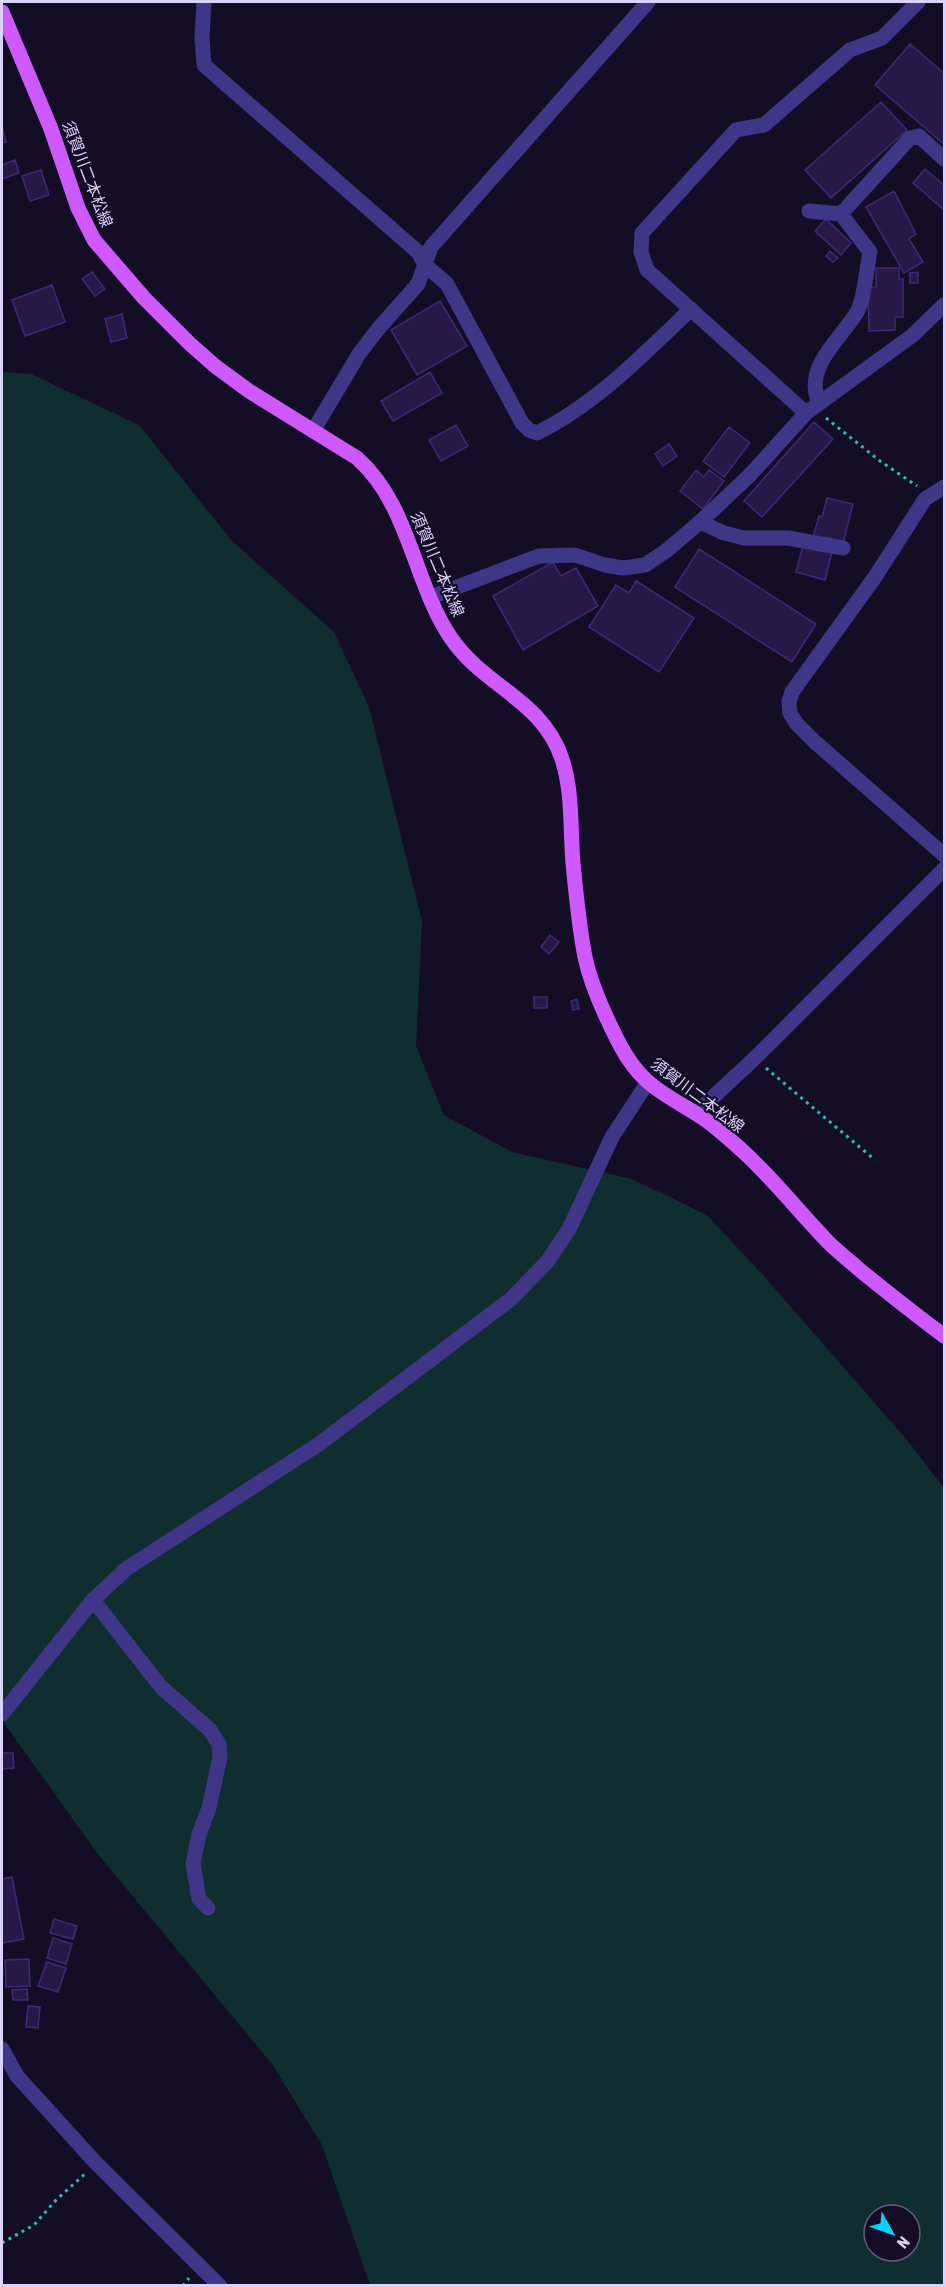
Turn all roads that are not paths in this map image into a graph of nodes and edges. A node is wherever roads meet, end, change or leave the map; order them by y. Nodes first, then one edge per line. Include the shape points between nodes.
1 (204, 2) edge
2 (648, 2) edge
3 (918, 2) edge
4 (2, 12) edge
5 (945, 159) edge
6 (809, 211) dead end
7 (841, 214) junction
8 (425, 265) junction
9 (945, 305) edge
10 (691, 309) junction
11 (813, 408) junction
12 (313, 431) junction
13 (938, 491) edge
14 (700, 522) junction
15 (843, 548) dead end
16 (431, 597) junction
17 (945, 855) edge
18 (945, 869) edge
19 (648, 1082) junction
20 (697, 1112) junction
21 (945, 1336) edge
22 (93, 1600) junction
23 (2, 1714) edge
24 (208, 1908) dead end
25 (2, 2049) edge
26 (220, 2286) edge

1 - 8 street via 204,65 418,252
2 - 8 street via 431,247
3 - 10 street via 882,38 850,50 764,125 736,130 642,233 641,252 646,270
4 - 12 main road, 須賀川二本松線 via 94,240 144,298 215,366
5 - 7 street via 919,136 910,138
6 - 7 street
7 - 11 street via 870,252 858,310 831,345 820,368
8 - 10 street via 447,284 522,423 537,433 607,385
8 - 12 street via 418,284 359,354
9 - 11 street via 913,335
10 - 11 street
11 - 14 street
12 - 16 main road, 須賀川二本松線 via 357,458 379,481 403,526
13 - 17 street via 925,499 875,577 801,677 789,702 796,723 815,742
14 - 15 street via 744,538 788,538
14 - 16 street via 645,565 623,568 574,555 538,556
16 - 19 main road, 須賀川二本松線 via 450,636 469,661 535,713 554,739 570,796 573,863 585,957 619,1043
18 - 20 street
19 - 20 main road, 須賀川二本松線
19 - 22 street via 612,1137 568,1229 547,1262 511,1299 319,1444 126,1569
20 - 21 main road, 須賀川二本松線 via 763,1170 829,1244
22 - 23 street
22 - 24 street via 161,1688 210,1730 219,1744 209,1808 193,1864 199,1899
25 - 26 street via 17,2076 96,2163

